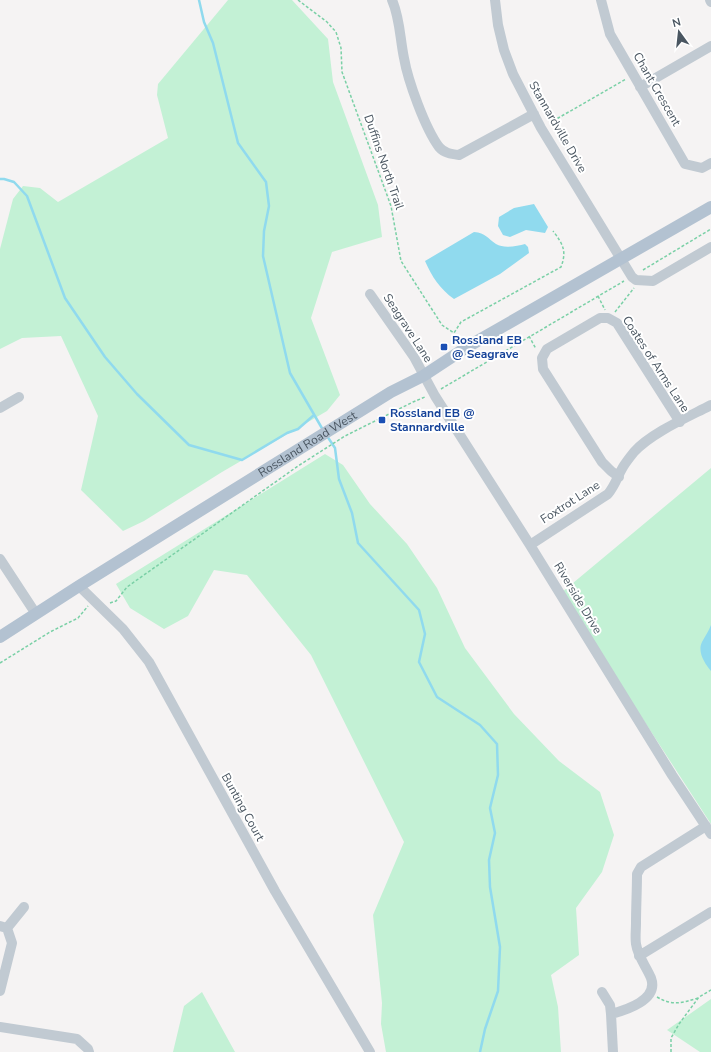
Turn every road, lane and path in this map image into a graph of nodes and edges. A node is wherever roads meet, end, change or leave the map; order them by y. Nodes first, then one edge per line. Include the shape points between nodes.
1 (298, 0) edge
2 (392, 0) edge
3 (495, 0) edge
4 (601, 0) edge
5 (711, 46) edge
6 (633, 74) junction
7 (640, 87) junction
8 (534, 114) junction
9 (553, 121) dead end
10 (711, 163) edge
11 (711, 207) edge
12 (711, 229) edge
13 (553, 231) dead end
14 (711, 248) edge
15 (620, 258) junction
16 (636, 279) junction
17 (370, 294) dead end
18 (610, 319) junction
19 (423, 376) junction
20 (433, 393) junction
21 (19, 397) dead end
22 (711, 405) edge
23 (0, 408) edge
24 (680, 422) junction
25 (619, 477) junction
26 (530, 545) junction
27 (0, 559) edge
28 (79, 586) junction
29 (94, 601) junction
30 (108, 604) dead end
31 (36, 614) junction
32 (0, 637) edge
33 (0, 663) edge
34 (709, 830) edge
35 (24, 908) dead end
36 (711, 912) edge
37 (4, 927) edge
38 (639, 956) junction
39 (711, 990) edge
40 (0, 991) edge
41 (602, 992) dead end
42 (650, 993) junction
43 (699, 997) junction
44 (611, 1014) junction
45 (0, 1027) edge
46 (89, 1052) edge
47 (370, 1052) edge
48 (613, 1052) edge
49 (672, 1052) edge

1 - 13 path, Duffins North Trail via 336,32 342,48 342,72 392,206 401,261 445,329 454,333 461,322 560,267 564,247
2 - 8 street via 396,8 411,85 427,125 440,147 449,154 458,155
3 - 8 street, Stannardville Drive via 504,50 513,74
4 - 6 street, Chant Crescent via 610,34
5 - 7 street
6 - 7 street, Chant Crescent
6 - 9 path
7 - 10 street, Chant Crescent via 685,164 702,168
8 - 15 street, Stannardville Drive
11 - 15 main road, Rossland Road West
12 - 16 path
14 - 16 street via 653,281
15 - 16 street
15 - 19 main road, Rossland Road West via 467,347
16 - 18 path
16 - 20 path
17 - 19 street, Seagrave Lane via 414,357
18 - 24 street, Coates of Arms Lane via 617,323
18 - 25 street, Coates of Arms Lane via 600,318 547,349 542,364 602,462
19 - 20 street, Riverside Drive
19 - 28 main road, Rossland Road West via 391,392
20 - 26 street, Riverside Drive
20 - 30 path via 345,436 298,466 127,587 116,600
21 - 23 street
22 - 24 street
24 - 25 street, Coates of Arms Lane via 649,440 635,452
25 - 26 street, Foxtrot Lane via 608,494
26 - 34 street, Riverside Drive via 668,769
27 - 31 street
28 - 29 street, Bunting Court
28 - 31 main road, Rossland Road West
29 - 33 path via 78,618
29 - 47 street, Bunting Court via 123,629 149,662 274,891
31 - 32 main road, Rossland Road West
34 - 38 street via 641,867 637,874 636,943
35 - 37 street
36 - 38 street
37 - 40 street via 12,943
38 - 42 street via 651,979
39 - 43 path
41 - 44 street via 610,1005
42 - 43 path via 667,1003 685,1002
42 - 44 street via 629,1009
43 - 49 path via 671,1038
44 - 48 street
45 - 46 street via 76,1039

